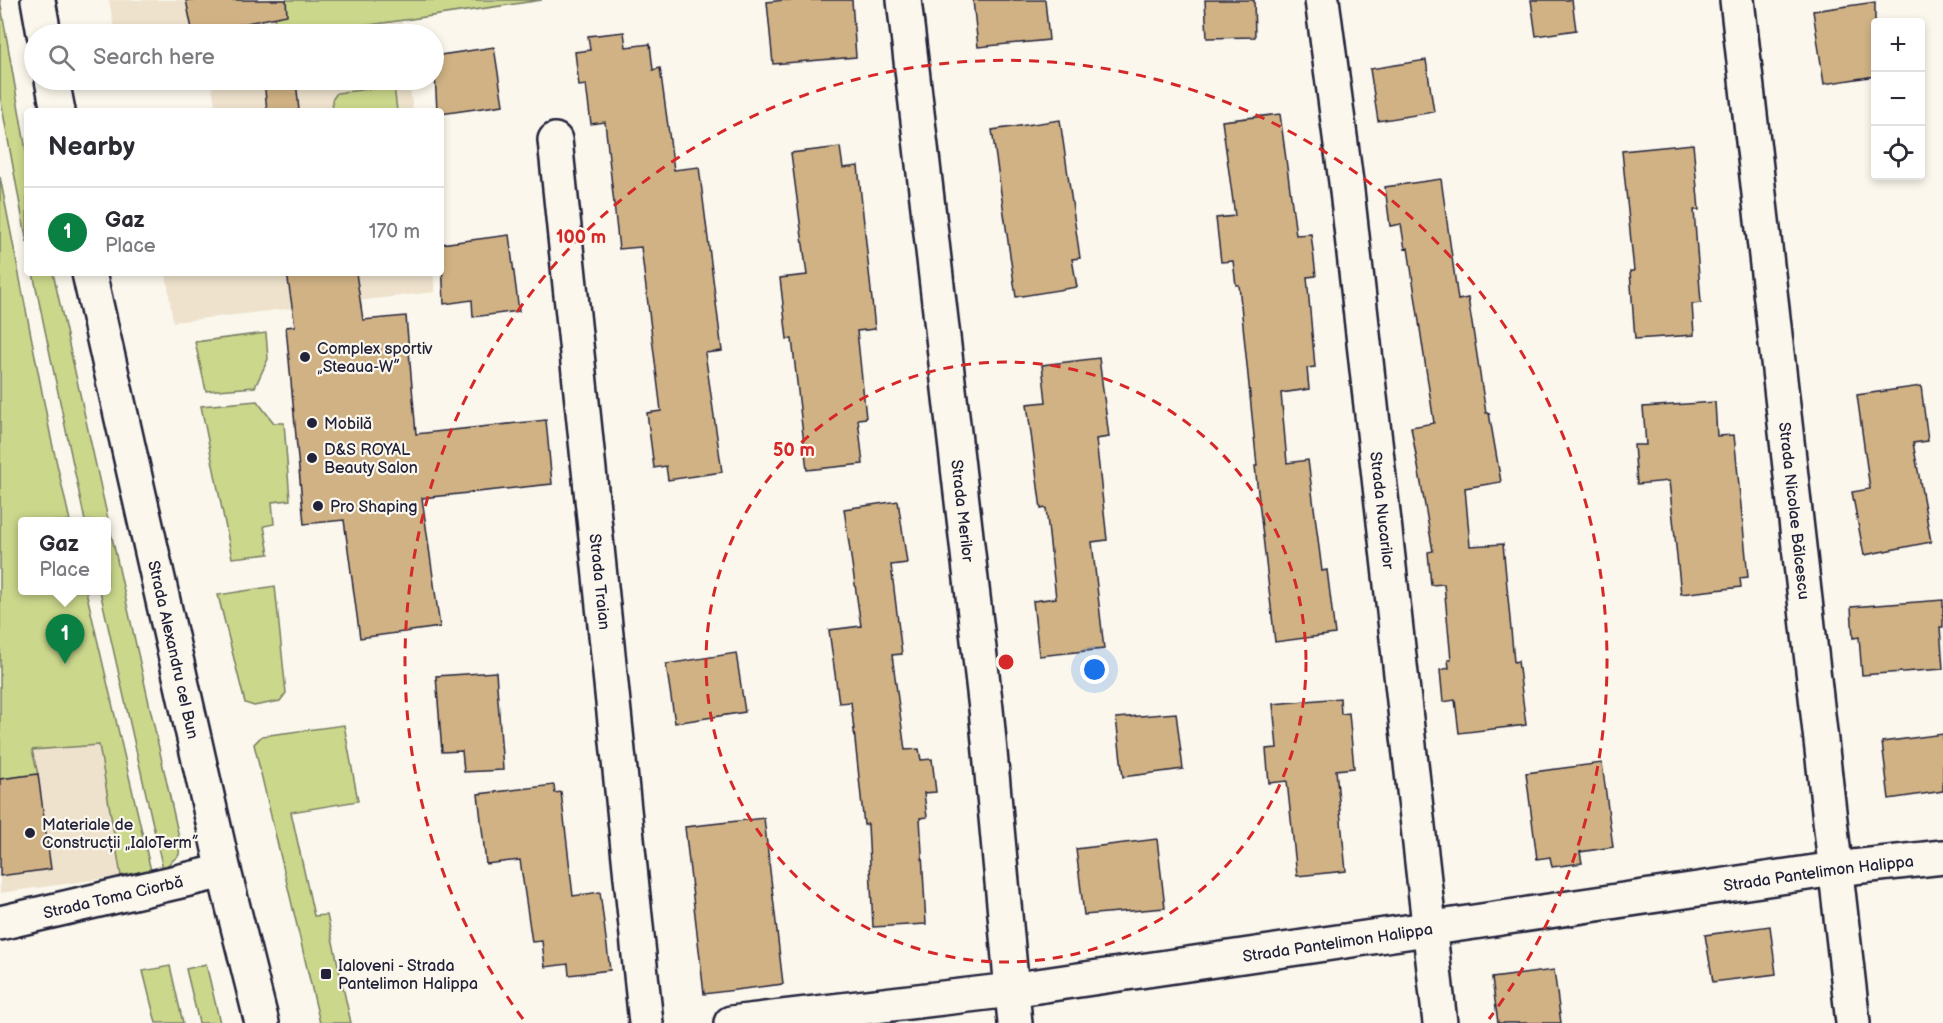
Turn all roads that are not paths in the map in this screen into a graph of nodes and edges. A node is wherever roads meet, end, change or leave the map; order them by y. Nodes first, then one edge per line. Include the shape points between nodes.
1 (38, 0) edge
2 (904, 0) edge
3 (1322, 0) edge
4 (1737, 0) edge
5 (42, 24) edge
6 (54, 90) edge
7 (57, 108) edge
8 (555, 140) dead end
9 (90, 276) edge
10 (1943, 857) edge
11 (1835, 869) junction
12 (224, 871) junction
13 (0, 923) edge
14 (1431, 930) junction
15 (1011, 990) junction
16 (262, 1023) edge
17 (646, 1023) edge
18 (731, 1023) edge
19 (1015, 1023) edge
20 (1440, 1023) edge
21 (1853, 1023) edge

1 - 5 street
2 - 15 street, Strada Merilor via 986,708
3 - 14 street, Strada Nucarilor
4 - 11 street, Strada Nicolae Bălcescu
6 - 7 street
8 - 17 street, Strada Traian
9 - 12 street, Strada Alexandru cel Bun
10 - 11 street, Strada Pantelimon Halippa
11 - 14 street, Strada Pantelimon Halippa
11 - 21 street, Strada Nicolae Bălcescu
12 - 13 street, Strada Toma Ciorbă
12 - 16 street, Strada Alexandru cel Bun
14 - 15 street, Strada Pantelimon Halippa
14 - 20 street, Strada Nucarilor
15 - 18 street, Strada Pantelimon Halippa
15 - 19 street, Strada Merilor

